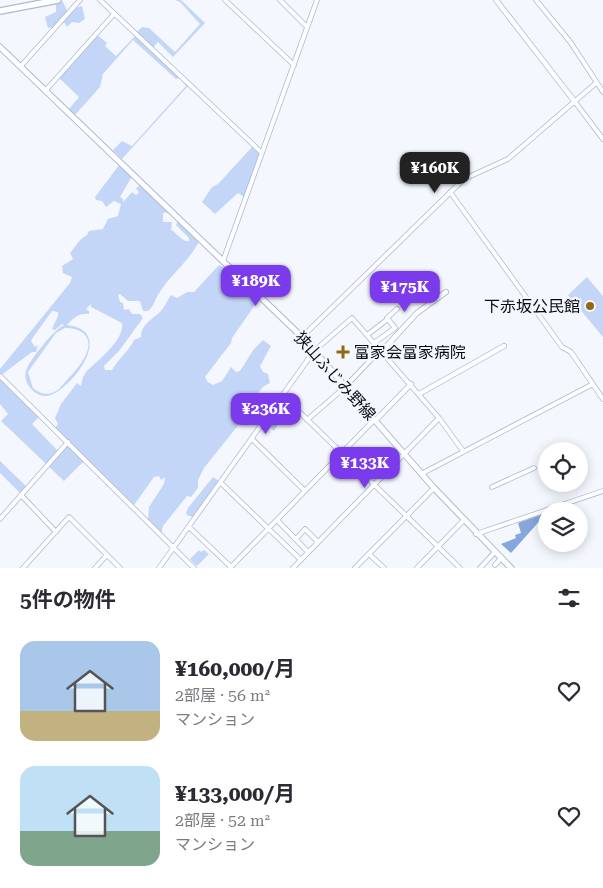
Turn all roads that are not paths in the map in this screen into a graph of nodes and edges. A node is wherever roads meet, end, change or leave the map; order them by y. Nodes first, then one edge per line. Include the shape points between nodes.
1 (58, 0) edge
2 (80, 0) edge
3 (100, 0) edge
4 (225, 0) edge
5 (280, 0) edge
6 (317, 0) edge
7 (496, 0) edge
8 (536, 0) edge
9 (0, 11) edge
10 (114, 14) junction
11 (308, 27) junction
12 (0, 47) edge
13 (294, 65) junction
14 (21, 66) junction
15 (596, 83) junction
16 (46, 90) junction
17 (603, 92) edge
18 (575, 102) junction
19 (603, 139) edge
20 (262, 153) junction
21 (450, 192) junction
22 (223, 261) junction
23 (446, 292) dead end
24 (397, 310) dead end
25 (388, 319) junction
26 (395, 328) junction
27 (399, 333) junction
28 (367, 335) junction
29 (302, 337) junction
30 (374, 343) junction
31 (504, 346) dead end
32 (314, 351) junction
33 (381, 351) junction
34 (0, 376) edge
35 (411, 384) junction
36 (593, 384) junction
37 (346, 387) junction
38 (419, 394) junction
39 (282, 396) junction
40 (603, 399) edge
41 (439, 418) junction
42 (307, 420) junction
43 (375, 420) junction
44 (252, 439) junction
45 (68, 442) junction
46 (463, 451) junction
47 (342, 453) junction
48 (404, 454) junction
49 (534, 468) dead end
50 (421, 474) junction
51 (221, 483) junction
52 (374, 485) junction
53 (492, 487) dead end
54 (434, 488) junction
55 (305, 491) junction
56 (603, 491) edge
57 (21, 495) junction
58 (406, 516) junction
59 (0, 519) edge
60 (277, 520) junction
61 (464, 520) junction
62 (190, 527) junction
63 (268, 529) junction
64 (56, 532) junction
65 (476, 534) junction
66 (296, 539) junction
67 (318, 542) junction
68 (438, 547) junction
69 (174, 548) junction
70 (308, 552) junction
71 (495, 552) junction
72 (107, 554) junction
73 (369, 554) junction
74 (501, 558) junction
75 (301, 560) junction
76 (495, 565) dead end
77 (23, 568) edge
78 (95, 568) edge
79 (120, 568) edge
80 (159, 568) edge
81 (194, 568) edge
82 (231, 568) edge
83 (293, 568) edge
84 (355, 568) edge
85 (384, 568) edge
86 (417, 568) edge
87 (460, 568) edge
88 (480, 568) edge
89 (511, 568) edge

1 - 9 main road
2 - 14 street
3 - 10 street
4 - 13 street
5 - 11 street
6 - 11 street
7 - 18 street
8 - 15 street via 571,43
10 - 16 street
10 - 20 street
11 - 13 street
12 - 14 main road, 狭山ふじみ野線
13 - 20 street
14 - 16 main road, 狭山ふじみ野線
15 - 17 street
15 - 18 street
16 - 22 main road, 狭山ふじみ野線
18 - 19 street
18 - 21 street via 508,159 470,175
20 - 22 street
21 - 29 street
21 - 36 street
22 - 29 main road, 狭山ふじみ野線
23 - 27 street via 418,313
24 - 25 street
25 - 26 street
25 - 28 street
26 - 27 street
26 - 30 street
27 - 33 street
28 - 30 street
28 - 32 street via 352,318
29 - 32 main road, 狭山ふじみ野線
30 - 33 street
31 - 38 street
32 - 37 main road, 狭山ふじみ野線
32 - 39 street
33 - 35 street
33 - 37 street
34 - 45 street
35 - 38 street
35 - 43 street
36 - 40 street
36 - 46 street
37 - 42 street
37 - 43 main road, 狭山ふじみ野線
38 - 41 street
39 - 42 street
39 - 44 street
41 - 46 street
41 - 48 street
42 - 47 street
43 - 47 street
43 - 48 main road, 狭山ふじみ野線
44 - 51 street
44 - 55 street
45 - 57 street
45 - 69 street
46 - 50 street
47 - 52 street
47 - 55 street
48 - 50 main road, 狭山ふじみ野線
48 - 52 street
49 - 53 street
50 - 54 main road, 狭山ふじみ野線
51 - 62 street
51 - 63 street
52 - 58 street
52 - 67 street
54 - 58 street
54 - 61 main road, 狭山ふじみ野線
55 - 60 street
56 - 65 street
57 - 59 street
57 - 64 street
58 - 68 street
58 - 73 street
60 - 63 street
60 - 66 street
61 - 65 main road, 狭山ふじみ野線
61 - 68 street
62 - 69 street
62 - 82 street
63 - 75 street
63 - 82 street
64 - 72 street via 69,517
64 - 77 street
65 - 71 main road, 狭山ふじみ野線
66 - 67 street via 305,529
66 - 70 street
67 - 70 street
68 - 86 street
68 - 87 street
69 - 80 street
69 - 81 street
70 - 75 street
71 - 74 main road, 狭山ふじみ野線
71 - 88 street
72 - 78 street
72 - 79 street
73 - 84 street
73 - 85 street
74 - 76 street
74 - 89 main road, 狭山ふじみ野線
75 - 83 street

